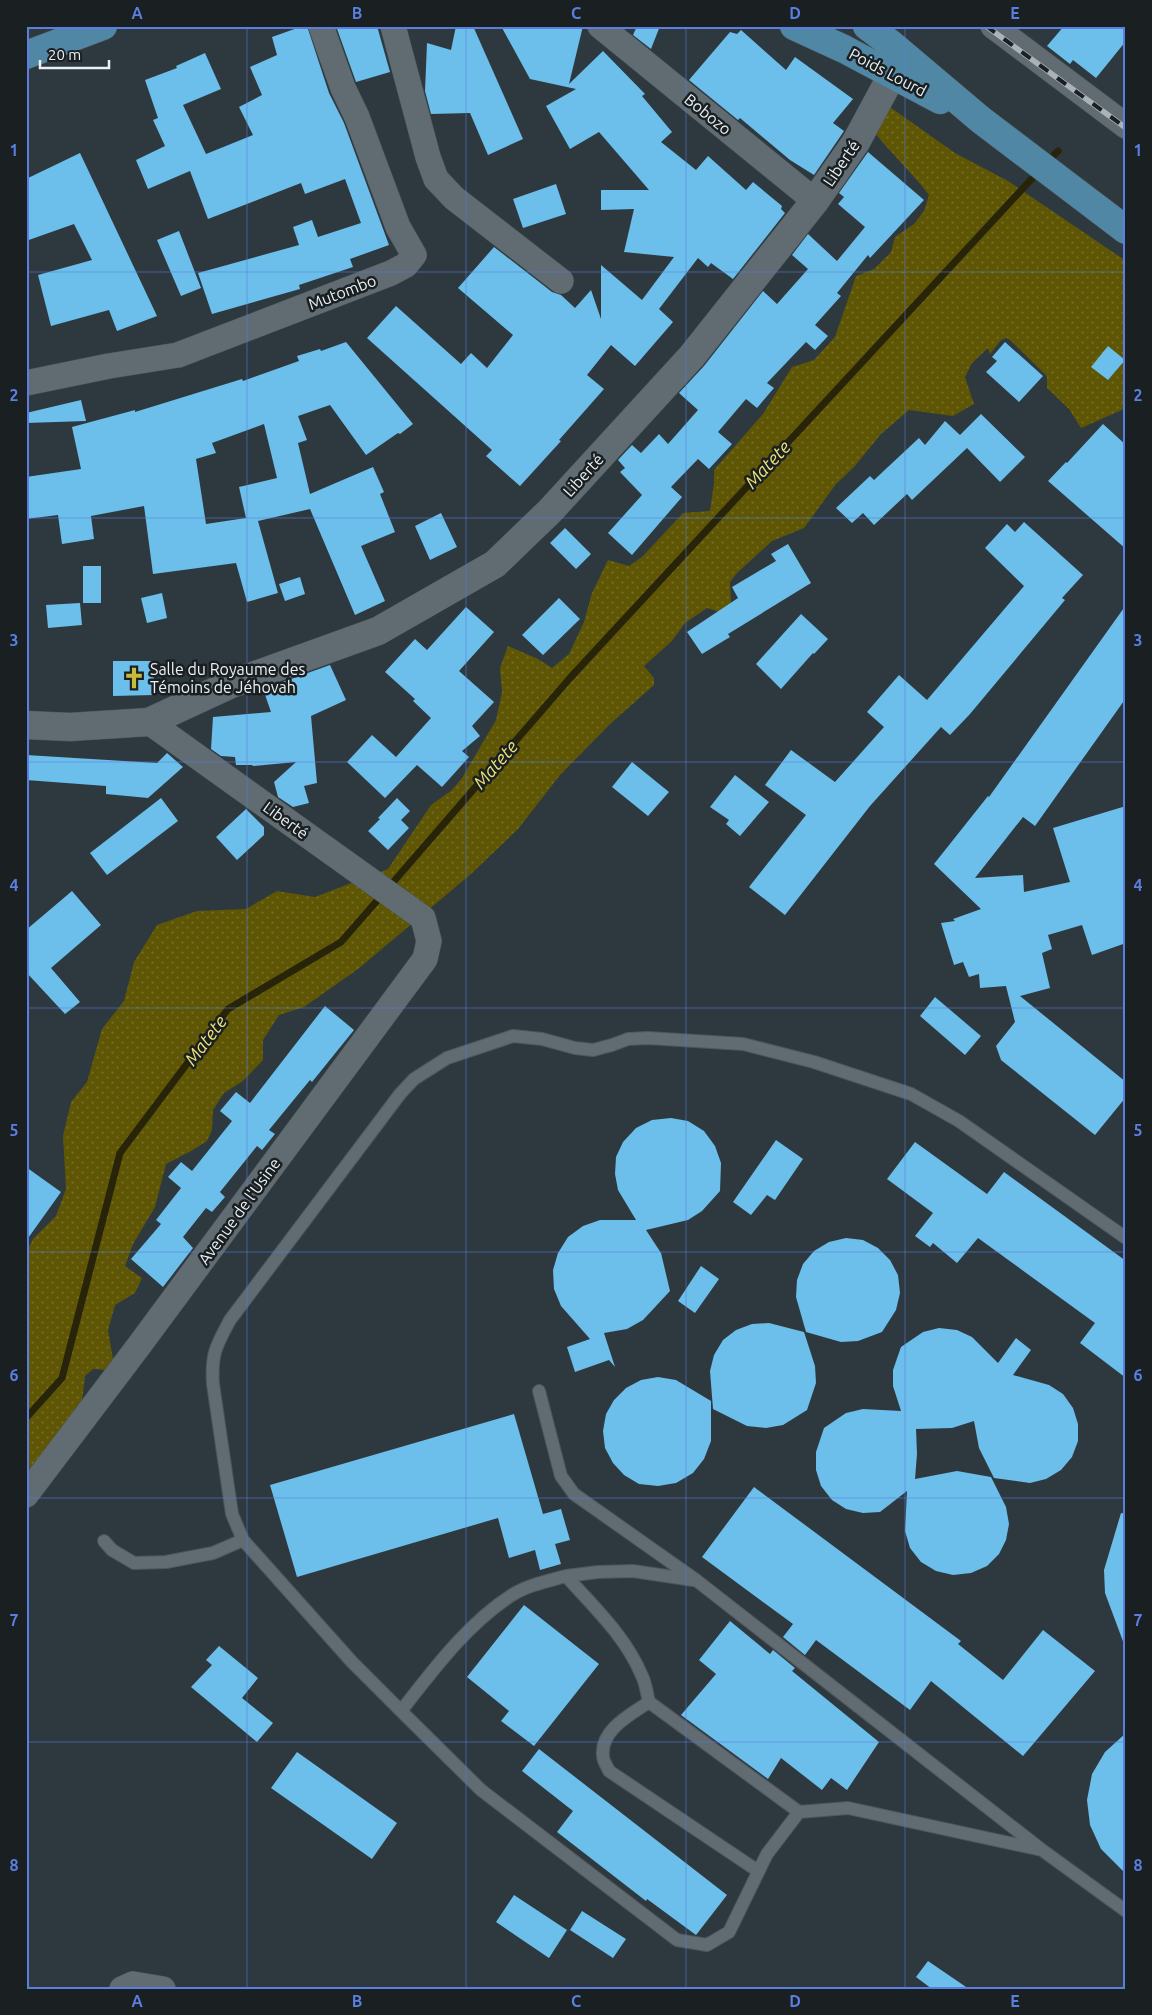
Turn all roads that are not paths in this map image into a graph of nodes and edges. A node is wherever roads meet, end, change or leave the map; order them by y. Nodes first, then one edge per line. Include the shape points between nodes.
1 (103, 26) edge
2 (321, 26) edge
3 (393, 26) edge
4 (600, 26) edge
5 (794, 26) edge
6 (867, 26) edge
7 (993, 26) edge
8 (26, 55) edge
9 (892, 75) junction
10 (981, 120) junction
11 (1126, 126) edge
12 (815, 201) junction
13 (1126, 230) edge
14 (562, 281) dead end
15 (26, 383) edge
16 (149, 722) junction
17 (26, 725) edge
18 (422, 918) joint
19 (1126, 1238) edge
20 (539, 1391) dead end
21 (26, 1495) edge
22 (243, 1540) junction
23 (104, 1541) dead end
24 (566, 1576) junction
25 (696, 1580) junction
26 (649, 1702) junction
27 (401, 1711) junction
28 (799, 1812) junction
29 (1042, 1850) junction
30 (758, 1872) junction
31 (1126, 1910) edge
32 (122, 1989) edge
33 (163, 1989) edge

1 - 8 main road
2 - 15 street, Mutombo via 342,88 357,117 398,227 414,255 406,265 178,355
3 - 14 street via 436,179 454,198
4 - 12 street, Bobozo
5 - 9 main road, Poids Lourd
6 - 10 main road, Poids Lourd
7 - 11 street
9 - 10 main road, Poids Lourd
9 - 12 street, Liberté via 856,142
10 - 13 main road, Poids Lourd
12 - 16 street, Liberté via 692,356 550,511 495,564 378,631 232,684
16 - 17 street, Liberté via 70,727
16 - 18 street, Liberté
18 - 21 street, Avenue de l'Usine via 429,941 425,959
19 - 22 lane via 959,1121 911,1094 814,1062 743,1044 648,1038 628,1039 593,1050 513,1036 476,1048 447,1058 427,1070 400,1094 230,1320 216,1345 212,1363 213,1384 232,1514
20 - 25 lane via 561,1476 574,1494
22 - 23 lane via 213,1553 166,1562 134,1563 112,1550
22 - 27 lane via 352,1662
24 - 25 lane via 633,1571
24 - 26 lane via 625,1643 642,1676
24 - 27 lane via 514,1594 482,1617
25 - 29 lane
26 - 28 lane
26 - 30 lane via 615,1726 604,1743 603,1758 609,1771
27 - 30 lane via 481,1790 677,1940 707,1945 729,1932
28 - 29 lane via 848,1808
28 - 30 lane via 766,1854
29 - 31 lane
32 - 33 street via 133,1984

